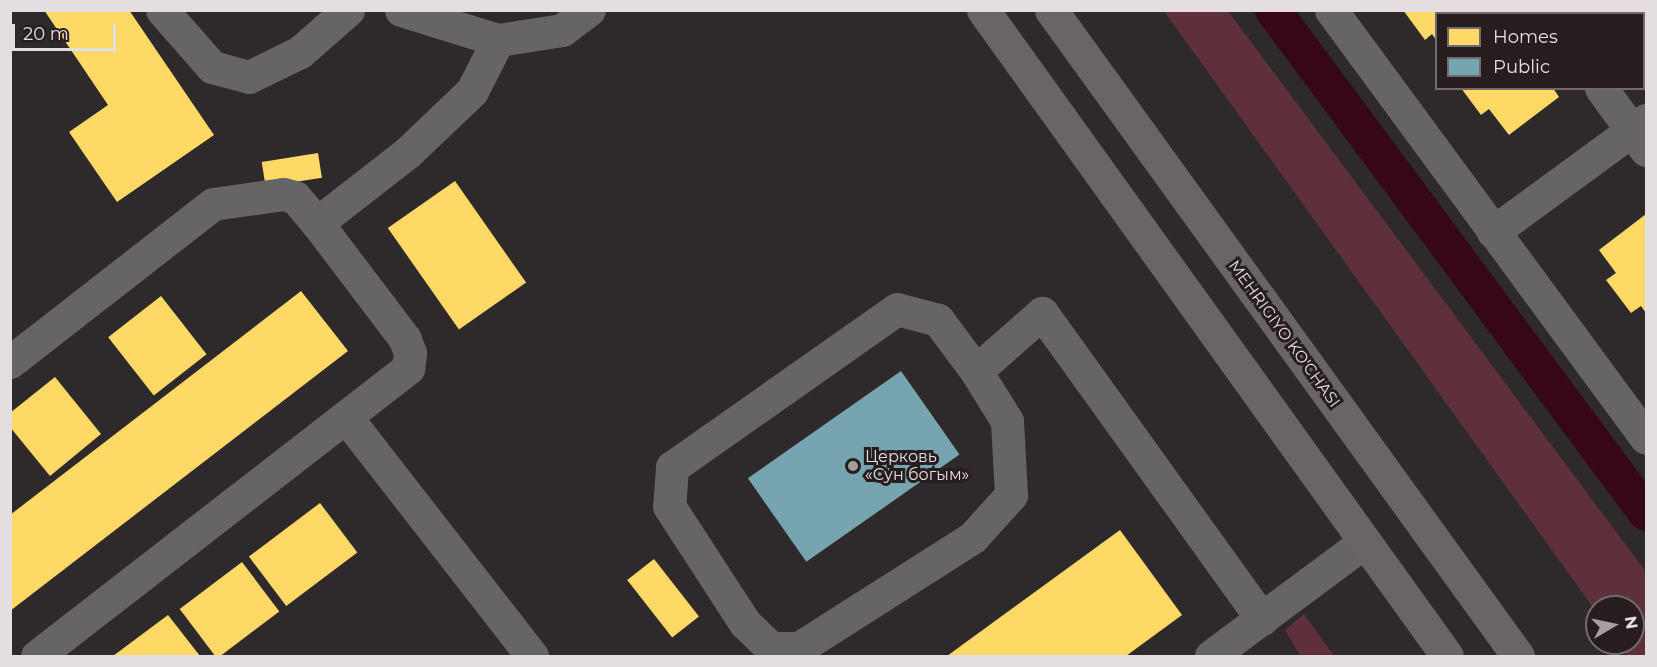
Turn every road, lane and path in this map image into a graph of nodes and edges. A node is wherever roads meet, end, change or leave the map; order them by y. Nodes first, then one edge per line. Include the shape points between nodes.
1 (162, 10) edge
2 (348, 10) edge
3 (401, 10) edge
4 (589, 10) edge
5 (984, 10) edge
6 (1051, 10) edge
7 (1331, 10) edge
8 (498, 40) junction
9 (1603, 90) edge
10 (1642, 134) edge
11 (317, 223) junction
12 (1493, 232) junction
13 (10, 362) edge
14 (976, 371) junction
15 (346, 417) junction
16 (1647, 438) edge
17 (1364, 543) junction
18 (1262, 619) junction
19 (37, 657) edge
20 (532, 657) edge
21 (1211, 657) edge
22 (1446, 657) edge
23 (1518, 657) edge

1 - 2 street via 212,67 249,77 300,52
3 - 8 street
4 - 8 street via 561,30
5 - 17 main road
6 - 23 main road, MEHRIGIYO KO'CHASI
7 - 12 street
8 - 11 street via 472,91 407,153
9 - 10 street
10 - 12 street
11 - 13 street via 295,197 283,194 213,204
11 - 15 street via 410,353 408,368 398,379
12 - 16 street
14 - 14 street via 1007,421 1011,495 964,543 799,648 771,648 745,624 669,506 672,467 897,309 939,320
14 - 18 street via 1042,313
15 - 19 street
15 - 20 street
17 - 18 street
17 - 22 main road
18 - 21 street

